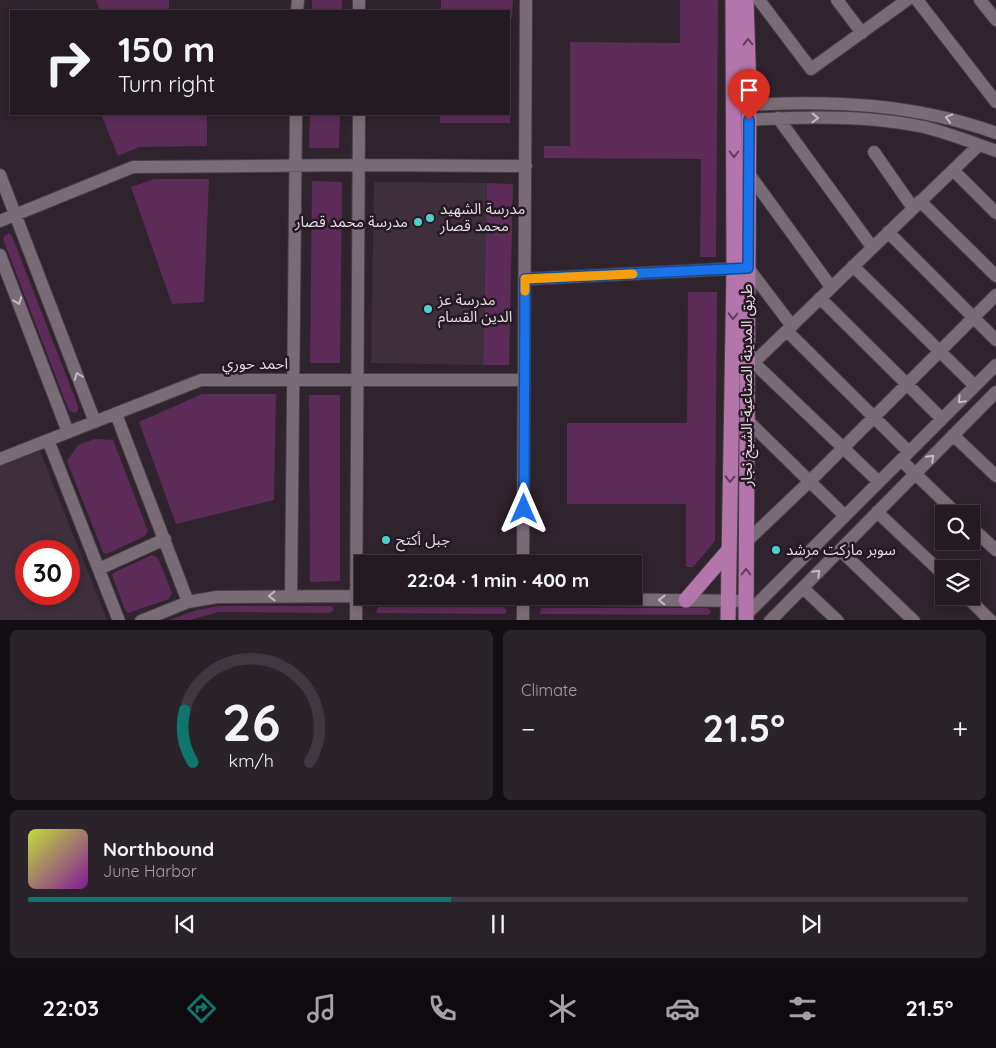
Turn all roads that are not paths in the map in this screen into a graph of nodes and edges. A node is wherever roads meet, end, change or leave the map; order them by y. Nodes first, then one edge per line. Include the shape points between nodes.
1 (526, 0) edge
2 (734, 0) edge
3 (746, 0) edge
4 (759, 0) edge
5 (836, 0) edge
6 (907, 0) edge
7 (917, 0) edge
8 (980, 0) edge
9 (996, 20) edge
10 (862, 33) junction
11 (996, 102) edge
12 (749, 104) junction
13 (877, 105) junction
14 (296, 115) edge
15 (359, 115) edge
16 (778, 118) junction
17 (749, 120) junction
18 (875, 120) junction
19 (996, 133) edge
20 (979, 145) junction
21 (996, 151) edge
22 (874, 152) dead end
23 (295, 165) junction
24 (359, 165) junction
25 (526, 166) junction
26 (953, 170) junction
27 (749, 174) junction
28 (0, 175) edge
29 (916, 204) junction
30 (996, 213) edge
31 (15, 215) junction
32 (0, 221) edge
33 (888, 232) junction
34 (872, 247) junction
35 (0, 255) edge
36 (854, 266) junction
37 (741, 269) junction
38 (996, 276) edge
39 (525, 279) junction
40 (831, 288) junction
41 (996, 295) edge
42 (820, 298) junction
43 (973, 317) junction
44 (789, 328) junction
45 (996, 340) edge
46 (940, 351) junction
47 (751, 365) junction
48 (996, 365) edge
49 (293, 380) junction
50 (358, 380) junction
51 (524, 380) junction
52 (907, 384) junction
53 (975, 386) junction
54 (994, 399) edge
55 (116, 414) junction
56 (874, 417) junction
57 (942, 419) junction
58 (747, 420) junction
59 (96, 422) junction
60 (68, 432) junction
61 (953, 435) junction
62 (48, 440) junction
63 (843, 448) junction
64 (905, 456) junction
65 (0, 459) edge
66 (915, 474) junction
67 (996, 476) edge
68 (810, 481) junction
69 (879, 482) junction
70 (948, 505) edge
71 (877, 512) junction
72 (845, 516) junction
73 (980, 535) edge
74 (165, 539) junction
75 (746, 542) junction
76 (729, 550) junction
77 (840, 550) junction
78 (996, 550) edge
79 (356, 555) edge
80 (523, 555) edge
81 (935, 567) edge
82 (98, 570) junction
83 (803, 588) junction
84 (291, 596) junction
85 (354, 596) edge
86 (642, 599) edge
87 (686, 600) junction
88 (729, 600) junction
89 (188, 602) junction
90 (356, 605) edge
91 (523, 605) edge
92 (975, 605) edge
93 (746, 612) edge
94 (119, 620) edge
95 (141, 620) edge
96 (356, 620) edge
97 (523, 620) edge
98 (728, 620) edge
99 (770, 620) edge
100 (838, 620) edge
101 (914, 620) edge
102 (991, 620) edge

1 - 25 street
2 -> 37 main road
12 -> 3 main road, طريق المدينة الصناعية-الشيخ نجار
4 - 10 street via 811,69
5 - 10 street
6 - 10 street
7 - 11 street
8 - 9 street
12 - 13 street
12 - 17 main road, طريق المدينة الصناعية-الشيخ نجار
13 - 18 street
19 -> 13 street via 940,116
14 - 23 street
15 - 24 street
16 - 17 street
16 -> 18 street
16 - 34 street
17 - 27 main road, طريق المدينة الصناعية-الشيخ نجار
18 - 20 street via 925,128
20 - 21 street
20 - 26 street
22 - 29 street
23 - 24 street
23 - 31 street via 133,167
23 - 49 street
24 - 25 street
24 - 50 street
25 - 39 street
26 - 29 street
26 - 30 street
27 - 37 main road, طريق المدينة الصناعية-الشيخ نجار
27 - 40 street
28 - 31 street
29 - 33 street
29 - 38 street
31 - 32 street
59 -> 31 street
33 - 34 street
33 - 43 street
34 - 36 street
35 -> 60 street
36 - 40 street
36 - 46 street
37 - 39 street
37 - 44 street
37 - 47 main road, طريق المدينة الصناعية-الشيخ نجار
37 -> 76 main road
39 - 51 street
40 - 42 street
41 - 43 street
42 - 44 street
42 - 52 street
43 - 45 street
43 - 46 street
44 - 47 street
44 - 56 street
46 - 52 street
46 - 53 street
47 - 58 main road, طريق المدينة الصناعية-الشيخ نجار
47 - 63 street
48 - 53 street
49 - 50 street, احمد حوري
49 - 55 street, احمد حوري via 201,380
49 - 84 street
50 - 51 street, احمد حوري
50 - 79 street
51 - 80 street
52 - 56 street
52 - 57 street
53 -> 57 street
54 - 61 street
55 - 59 street, احمد حوري
55 - 74 street
56 - 63 street
56 - 64 street
57 - 64 street
58 - 68 street
58 - 75 main road, طريق المدينة الصناعية-الشيخ نجار
59 - 60 street, احمد حوري
60 - 62 street, احمد حوري
66 -> 61 street
61 - 67 street
62 - 65 street, احمد حوري
62 - 82 street
63 - 68 street
63 - 69 street
64 - 66 street
64 - 69 street
66 - 70 street
66 - 71 street
68 - 72 street
68 - 75 street
69 - 72 street
71 - 77 street
71 - 81 street
72 - 93 street
73 - 78 street
74 - 82 street
74 - 89 street
93 -> 75 main road, طريق المدينة الصناعية-الشيخ نجار
76 - 87 main road
76 - 88 main road
83 -> 77 street
77 - 101 street
82 - 94 street
83 - 99 street
83 - 100 street
84 - 85 street
84 -> 89 street via 217,597
87 -> 86 street
87 - 88 street
88 - 93 street
88 - 98 main road
89 - 95 street
90 - 96 street
91 - 97 street
92 - 102 street

